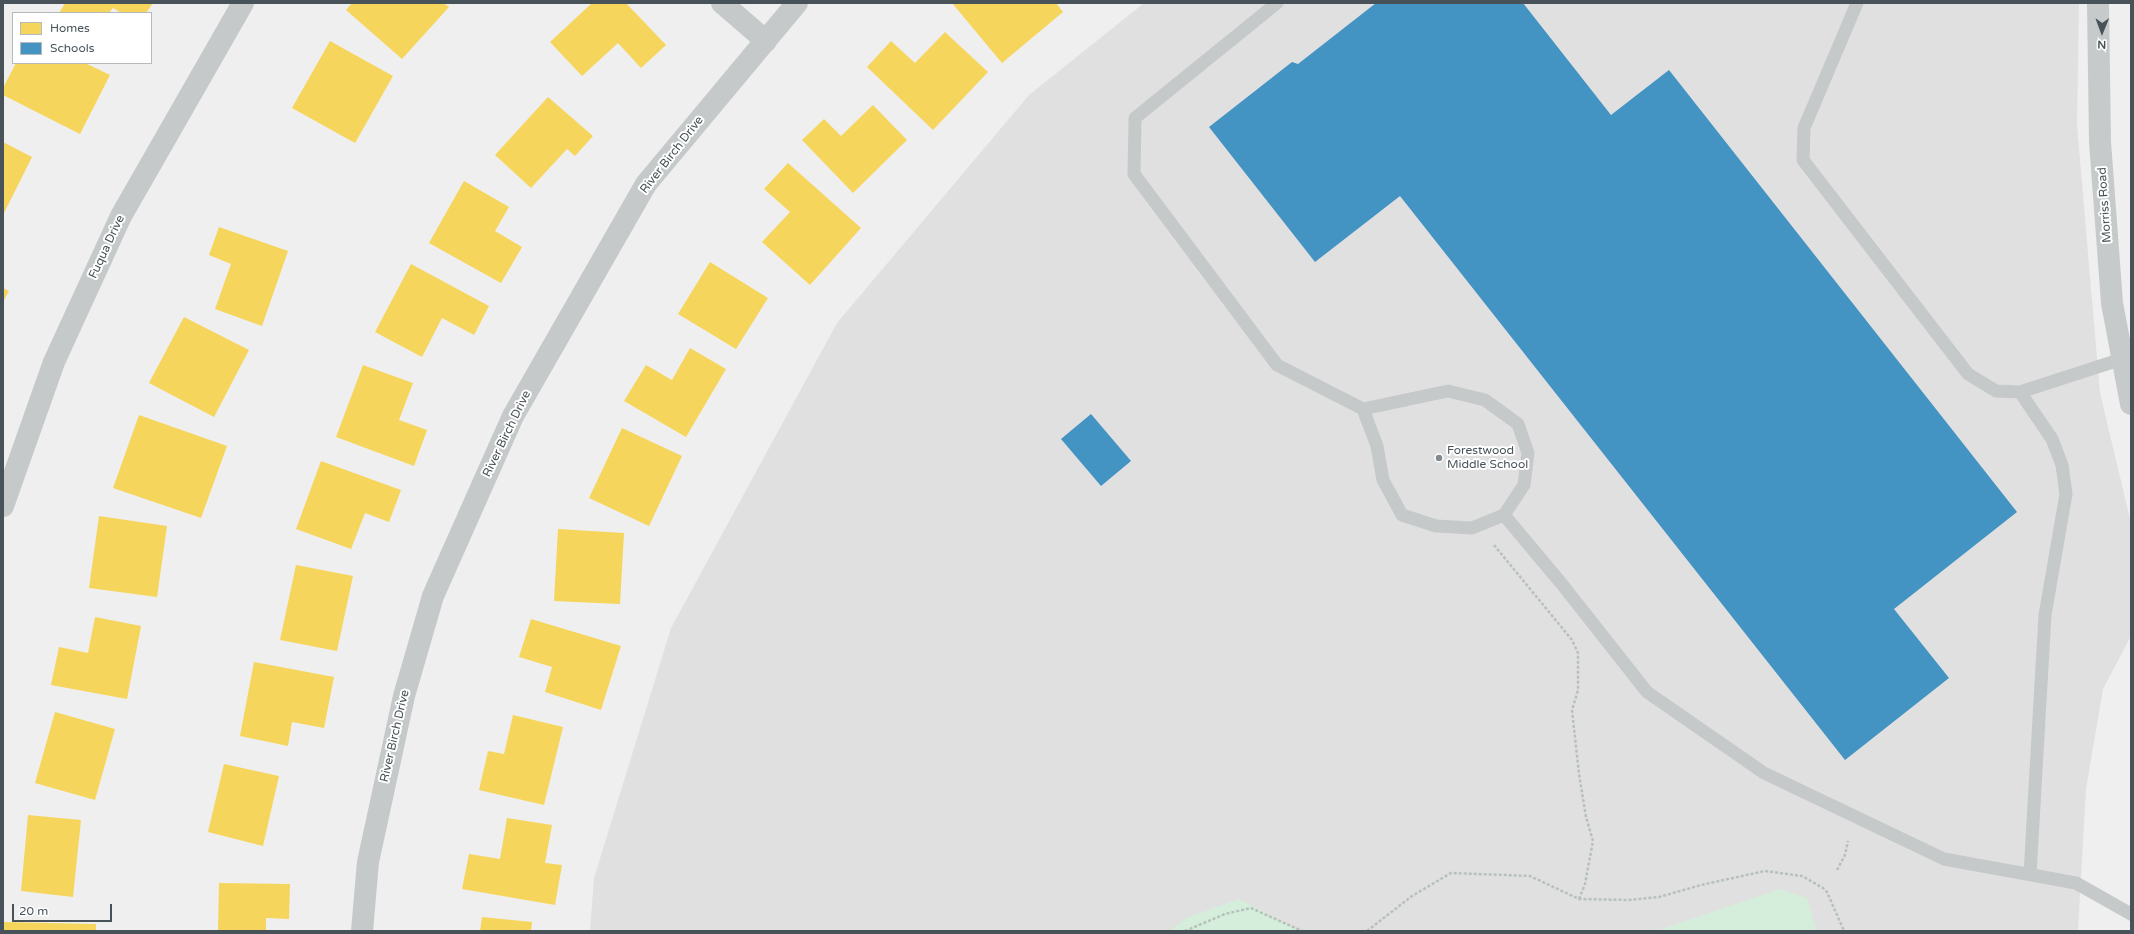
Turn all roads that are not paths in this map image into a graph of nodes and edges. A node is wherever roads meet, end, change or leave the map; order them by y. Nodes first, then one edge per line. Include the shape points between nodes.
1 (243, 3) edge
2 (722, 3) edge
3 (797, 3) edge
4 (1277, 3) edge
5 (1857, 3) edge
6 (2098, 3) edge
7 (766, 41) junction
8 (2122, 359) junction
9 (2020, 392) junction
10 (2131, 404) edge
11 (1363, 409) junction
12 (3, 506) edge
13 (1504, 515) junction
14 (2030, 874) junction
15 (2131, 914) edge
16 (362, 931) edge

1 - 12 street, Fuqua Drive via 121,216 54,362
2 - 7 street
3 - 7 street, River Birch Drive
4 - 11 lane via 1135,118 1134,174 1277,364
5 - 9 lane via 1804,128 1803,160 1968,374 1996,391
6 - 8 main road, Morriss Road via 2101,150 2112,303
7 - 16 street, River Birch Drive via 646,184 513,416 433,596 404,696 368,862
8 - 9 lane
8 - 10 main road, Morriss Road
9 - 14 lane via 2052,439 2062,465 2066,494 2045,615
11 - 13 lane via 1377,446 1383,480 1402,515 1436,526 1472,528
11 - 13 lane via 1448,391 1485,400 1518,424 1528,453 1524,486
13 - 14 lane via 1647,692 1764,773 1944,859
14 - 15 lane via 2076,883

